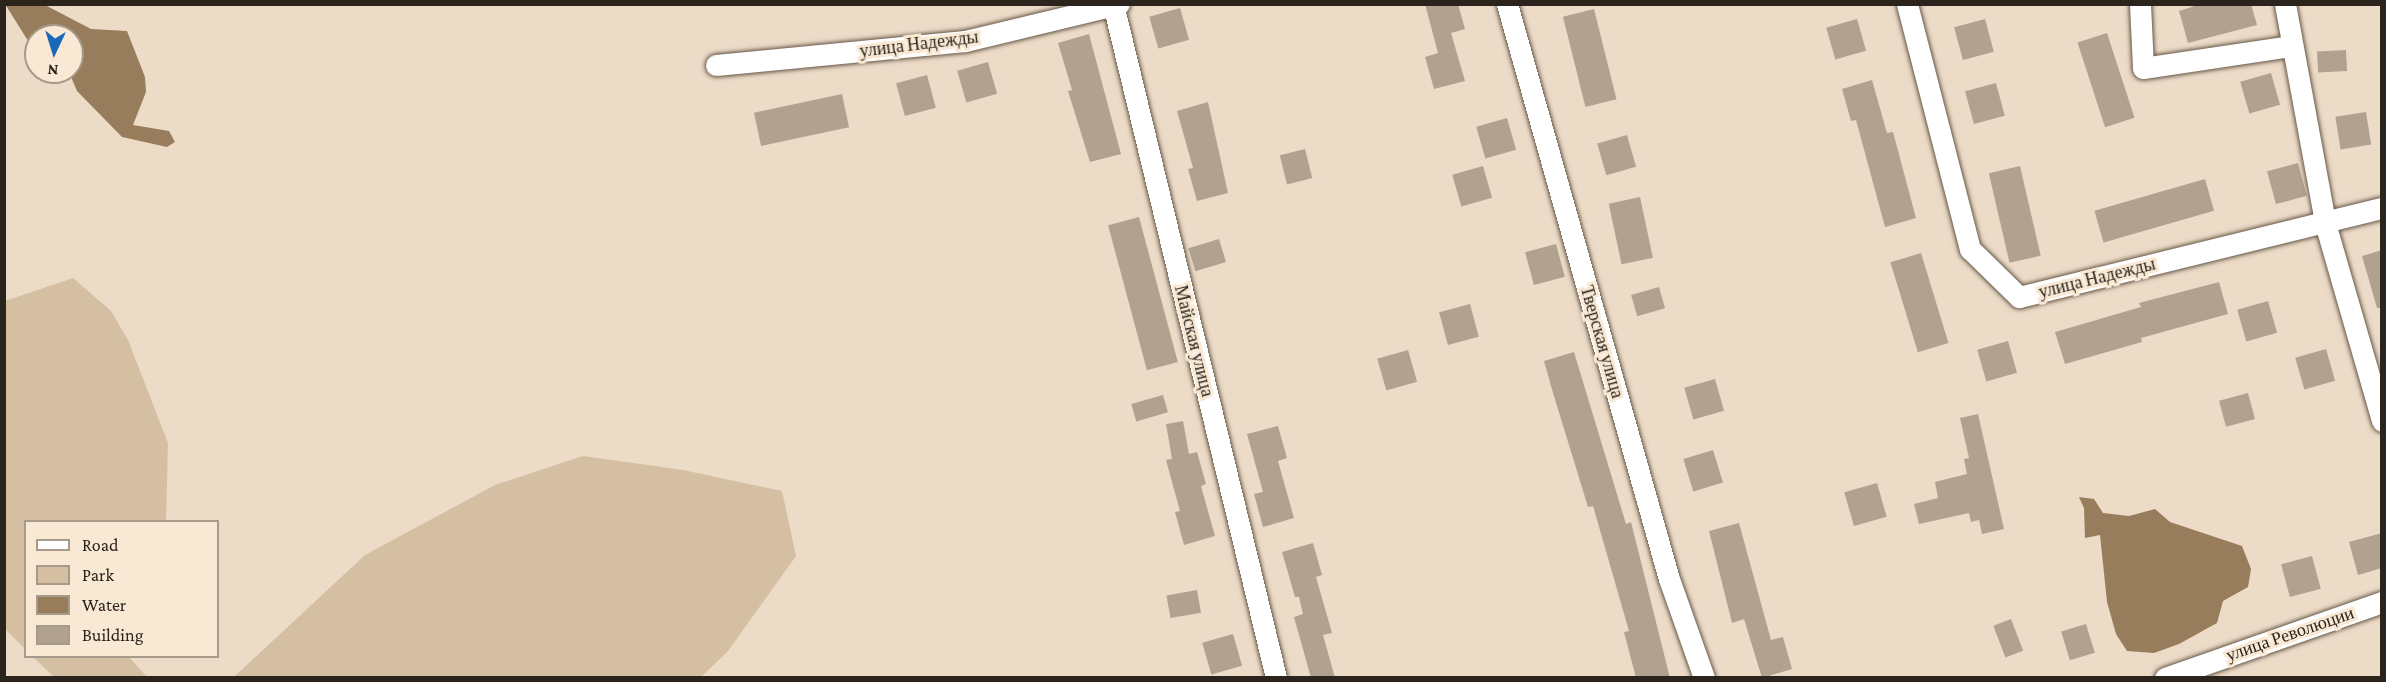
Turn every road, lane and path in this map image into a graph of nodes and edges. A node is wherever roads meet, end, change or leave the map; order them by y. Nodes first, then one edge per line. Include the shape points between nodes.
1 (1507, 4) edge
2 (1907, 4) edge
3 (2140, 4) edge
4 (2285, 4) edge
5 (1115, 5) edge
6 (2291, 46) junction
7 (716, 65) dead end
8 (2382, 208) edge
9 (2325, 223) junction
10 (2382, 421) edge
11 (2382, 602) edge
12 (1275, 678) edge
13 (1704, 678) edge
14 (2165, 678) edge

1 - 13 street, Тверская улица via 1670,579
2 - 9 street, улица Надежды via 1970,249 2019,297
3 - 6 street via 2143,68
4 - 6 street
5 - 7 street, улица Надежды via 965,41
5 - 12 street, Майская улица
6 - 9 street
8 - 9 street, улица Надежды
9 - 10 street
11 - 14 street, улица Революции

